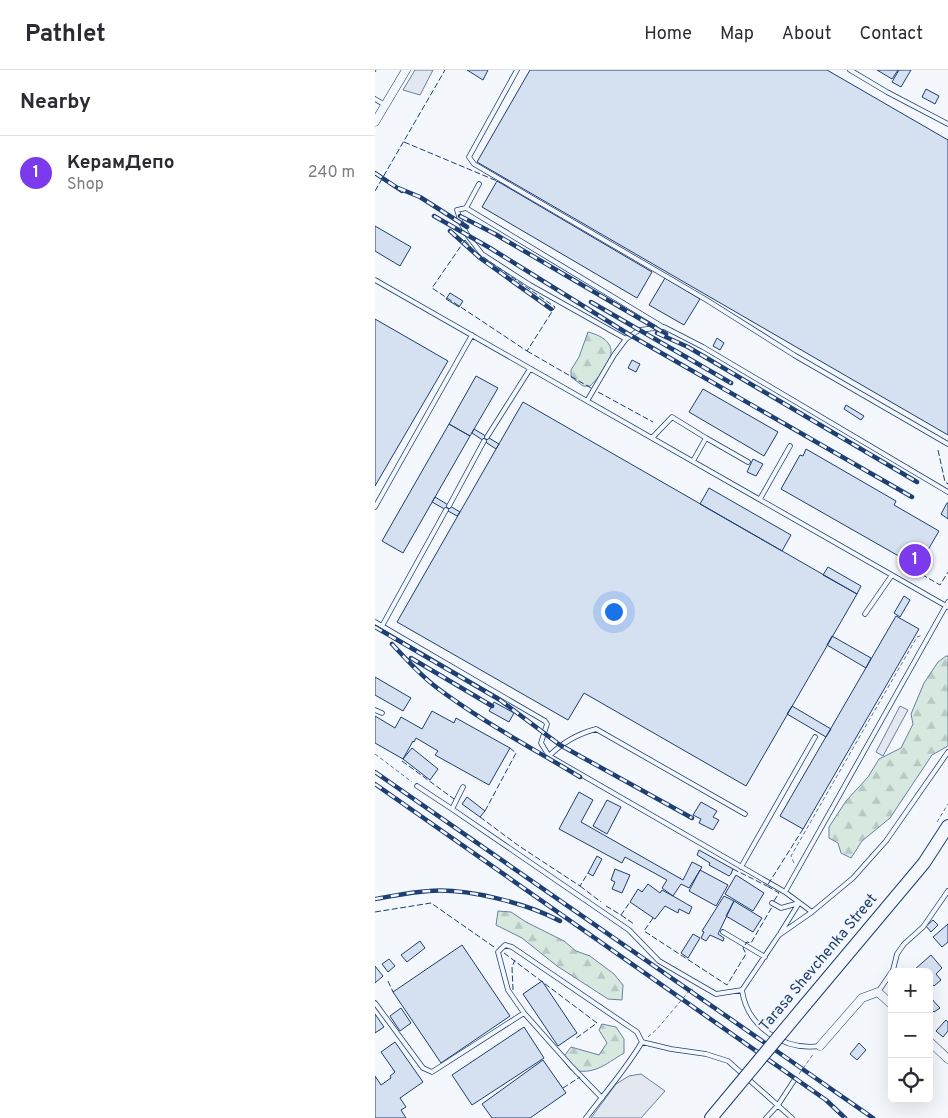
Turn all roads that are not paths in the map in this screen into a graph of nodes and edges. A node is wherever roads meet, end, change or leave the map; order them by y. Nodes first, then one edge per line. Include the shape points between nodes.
1 (406, 70) edge
2 (517, 70) edge
3 (850, 70) edge
4 (375, 99) edge
5 (385, 105) junction
6 (375, 122) edge
7 (948, 124) edge
8 (479, 184) dead end
9 (466, 208) junction
10 (375, 280) edge
11 (664, 327) junction
12 (472, 336) junction
13 (626, 339) junction
14 (530, 369) junction
15 (587, 401) junction
16 (653, 438) junction
17 (706, 438) junction
18 (948, 444) edge
19 (790, 446) dead end
20 (693, 461) junction
21 (748, 462) dead end
22 (948, 492) edge
23 (760, 499) junction
24 (449, 506) dead end
25 (375, 507) edge
26 (447, 510) dead end
27 (892, 575) junction
28 (947, 605) edge
29 (865, 614) dead end
30 (375, 622) edge
31 (382, 626) junction
32 (375, 710) edge
33 (382, 713) dead end
34 (815, 737) dead end
35 (948, 752) edge
36 (549, 756) junction
37 (417, 786) road end
38 (463, 787) dead end
39 (452, 809) junction
40 (745, 814) dead end
41 (948, 826) edge
42 (741, 867) junction
43 (948, 891) edge
44 (785, 892) junction
45 (772, 903) dead end
46 (799, 903) junction
47 (812, 912) junction
48 (723, 932) dead end
49 (779, 935) junction
50 (765, 957) junction
51 (742, 990) junction
52 (877, 992) junction
53 (888, 1002) edge
54 (375, 1003) edge
55 (524, 1012) junction
56 (642, 1042) junction
57 (933, 1045) edge
58 (820, 1046) joint
59 (948, 1058) edge
60 (795, 1079) road end
61 (602, 1098) junction
62 (778, 1105) junction
63 (586, 1118) edge
64 (711, 1118) edge
65 (766, 1118) edge
66 (792, 1118) edge

1 - 5 street
2 - 18 lane via 469,157 474,164
3 - 7 lane
4 - 5 lane
5 - 6 street
8 - 9 lane
9 - 11 lane
9 - 13 lane via 457,210 461,223 482,254
10 - 12 lane
11 - 13 lane via 639,330
11 - 22 lane
12 - 14 lane
12 - 25 lane
13 - 15 lane
14 - 15 lane
14 - 24 lane via 485,439
15 - 16 lane
16 - 17 lane via 672,417
16 - 20 lane
17 - 20 lane
17 - 21 lane
19 - 23 lane
20 - 23 lane
23 - 27 lane
26 - 31 lane
27 - 28 lane
27 - 29 lane
28 - 44 lane
30 - 31 lane
31 - 36 lane via 545,721 547,724 541,743
32 - 33 lane
34 - 42 lane
35 - 47 lane via 887,841 853,878
36 - 40 lane via 562,743 596,729
36 - 42 lane
37 - 39 lane
38 - 39 lane
39 - 51 lane via 629,930 659,962 715,994
41 - 64 main road, Tarasa Shevchenka Street, bridge via 924,863
42 - 44 lane
43 - 52 lane via 923,927 904,944 897,954 893,970
44 - 46 lane
45 - 46 lane via 781,908
46 - 47 lane
46 - 49 lane
47 - 49 lane
48 - 50 lane
49 - 50 lane
50 - 51 lane
51 - 58 lane via 744,1003 751,1015 772,1037 801,1047
52 - 53 street
52 - 58 street via 862,998
54 - 55 lane via 423,1068 432,1072
55 - 56 lane via 508,990 498,952 505,945 637,1032
55 - 61 lane
56 - 61 lane
56 - 62 lane via 728,1061
57 - 59 street
60 - 62 lane
61 - 63 lane
62 - 65 lane
62 - 66 lane

